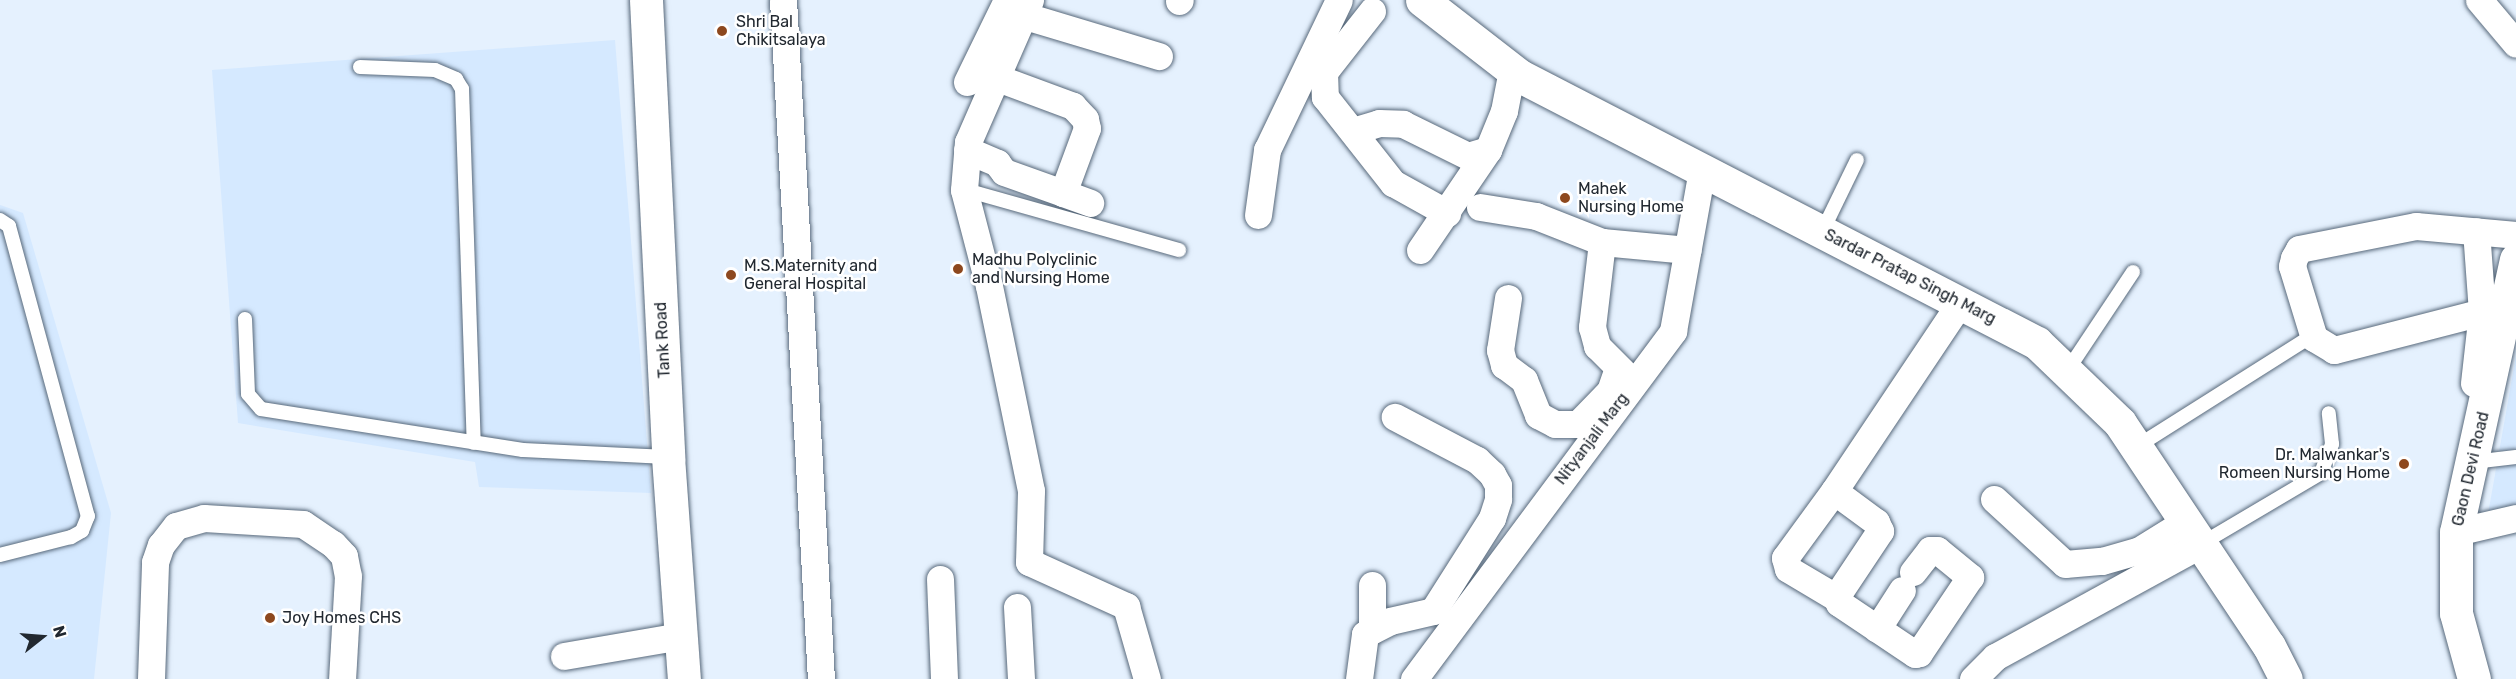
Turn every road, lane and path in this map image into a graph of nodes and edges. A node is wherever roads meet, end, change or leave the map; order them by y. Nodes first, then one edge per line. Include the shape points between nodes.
1 (646, 0) edge
2 (783, 0) edge
3 (1339, 0) edge
4 (1422, 0) edge
5 (2479, 0) edge
6 (1020, 5) edge
7 (1372, 11) dead end
8 (2516, 44) edge
9 (1159, 57) dead end
10 (360, 67) dead end
11 (1512, 70) junction
12 (995, 77) junction
13 (967, 82) dead end
14 (1353, 131) junction
15 (967, 150) junction
16 (1488, 150) junction
17 (1857, 160) dead end
18 (1702, 170) junction
19 (970, 192) junction
20 (1063, 193) junction
21 (1090, 203) dead end
22 (1480, 207) dead end
23 (1447, 213) junction
24 (1258, 214) dead end
25 (0, 220) edge
26 (1822, 231) junction
27 (2476, 231) junction
28 (2516, 236) edge
29 (1602, 242) junction
30 (1179, 250) dead end
31 (1420, 250) dead end
32 (1688, 250) junction
33 (2516, 260) edge
34 (2133, 272) dead end
35 (1508, 298) dead end
36 (1960, 303) junction
37 (2482, 312) junction
38 (245, 319) dead end
39 (2305, 339) dead end
40 (2482, 369) junction
41 (2067, 371) junction
42 (1626, 376) junction
43 (2329, 413) dead end
44 (1395, 417) dead end
45 (474, 443) junction
46 (2136, 447) junction
47 (668, 457) junction
48 (2516, 457) edge
49 (2473, 462) junction
50 (1834, 491) junction
51 (1994, 499) dead end
52 (2516, 518) edge
53 (2188, 525) junction
54 (2456, 532) junction
55 (2128, 536) dead end
56 (0, 555) edge
57 (940, 579) dead end
58 (1372, 585) dead end
59 (1837, 598) junction
60 (1017, 607) dead end
61 (1877, 629) junction
62 (1372, 630) junction
63 (681, 636) junction
64 (564, 656) dead end
65 (2279, 676) edge
66 (151, 679) edge
67 (342, 679) edge
68 (684, 679) edge
69 (821, 679) edge
70 (944, 679) edge
71 (1021, 679) edge
72 (1147, 679) edge
73 (1359, 679) edge
74 (1414, 679) edge
75 (1973, 679) edge
76 (2474, 679) edge

1 - 47 street, Tank Road
2 - 69 street
3 - 24 street via 1268,150
4 - 11 street, Sardar Pratap Singh Marg
5 - 8 street
6 - 9 street
6 - 12 street
6 - 13 street
7 - 14 street via 1324,72 1325,97
10 - 45 lane via 435,70 456,79 462,89
11 - 16 street via 1504,111
11 - 18 street, Sardar Pratap Singh Marg
12 - 15 street
12 - 20 street via 1073,106 1085,119 1087,128
14 - 16 street via 1379,123 1403,124 1446,149 1468,156
14 - 23 street via 1393,183
15 - 19 street
15 - 20 street via 997,163 1004,172
16 - 23 street
17 - 26 lane
18 - 26 street, Sardar Pratap Singh Marg
18 - 32 street, Nityanjali Marg
19 - 30 lane
19 - 72 street via 1031,491 1029,562 1126,606
20 - 21 street
22 - 29 street via 1536,216
23 - 31 street
25 - 56 lane via 9,226 88,516 82,531 71,537
26 - 36 street, Sardar Pratap Singh Marg
27 - 28 street
27 - 37 street
27 - 37 street via 2416,226 2299,249 2292,266 2314,338 2334,350
29 - 32 street
29 - 42 street via 1592,327 1597,346
32 - 42 street, Nityanjali Marg via 1673,331
33 - 40 street, Gaon Devi Road
34 - 41 lane
35 - 42 street via 1500,350 1504,366 1524,380 1538,415 1555,424 1578,424
36 - 41 street, Sardar Pratap Singh Marg via 2037,342
36 - 50 street
37 - 40 street
38 - 45 lane via 248,394 261,409
39 - 46 lane
40 - 49 street, Gaon Devi Road
41 - 46 street, Sardar Pratap Singh Marg via 2120,423
42 - 74 street, Nityanjali Marg
43 - 53 lane via 2332,444 2321,473
44 - 62 street via 1477,460 1498,485 1498,499 1492,518 1433,612 1390,621
45 - 47 lane via 523,450
46 - 53 street, Sardar Pratap Singh Marg
47 - 63 street, Tank Road
48 - 49 lane
49 - 54 street, Gaon Devi Road
50 - 59 street via 1876,522 1880,531
50 - 59 street via 1785,558 1788,569
51 - 53 street via 2065,564 2102,561 2138,550
52 - 54 street
53 - 55 street
53 - 65 street, Sardar Pratap Singh Marg
53 - 75 street via 1995,657
54 - 76 street, Gaon Devi Road via 2456,613
57 - 70 street
58 - 62 street
59 - 61 street
60 - 71 street
61 - 61 street via 1910,652 1919,653 1970,577 1937,550 1930,550
62 - 73 street via 1362,643
63 - 64 street
63 - 68 street, Tank Road
66 - 67 street via 155,562 161,545 176,526 204,518 303,524 315,529 344,556 348,576

